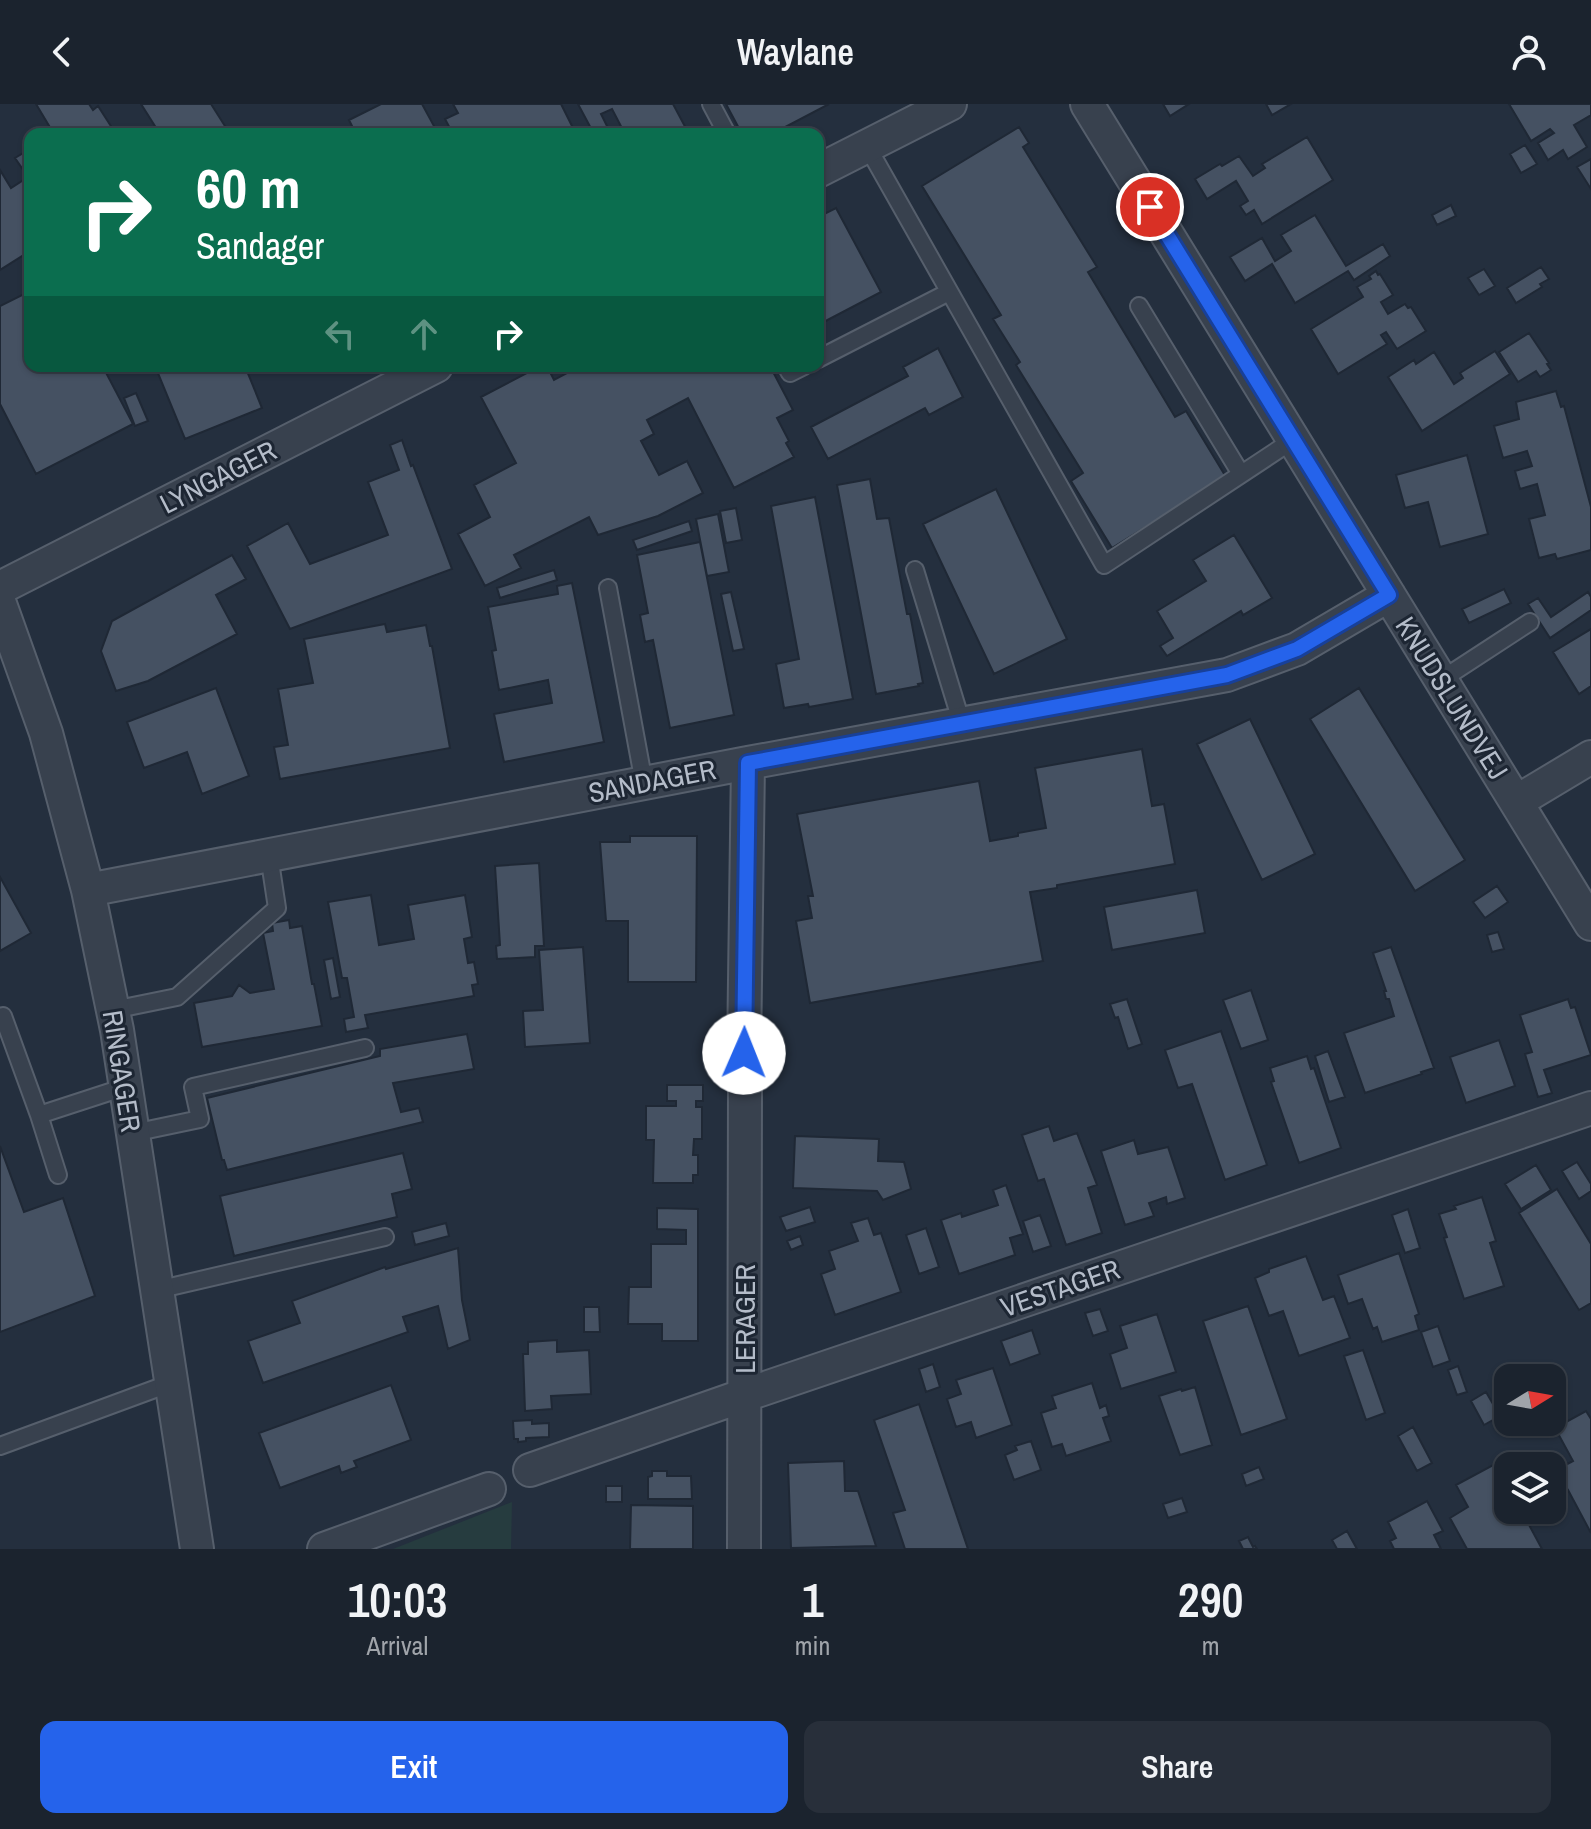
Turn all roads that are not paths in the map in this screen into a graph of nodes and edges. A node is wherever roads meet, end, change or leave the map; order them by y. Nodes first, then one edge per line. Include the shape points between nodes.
1 (711, 104) edge
2 (950, 104) edge
3 (1087, 104) edge
4 (724, 128) edge
5 (867, 146) junction
6 (824, 168) edge
7 (949, 292) junction
8 (1139, 306) dead end
9 (824, 356) edge
10 (424, 372) edge
11 (1293, 440) junction
12 (1241, 474) junction
13 (915, 570) dead end
14 (0, 588) edge
15 (608, 588) dead end
16 (1389, 595) junction
17 (0, 604) edge
18 (1530, 622) dead end
19 (1441, 680) junction
20 (962, 724) junction
21 (1591, 757) edge
22 (748, 763) junction
23 (644, 783) junction
24 (1516, 802) junction
25 (269, 855) junction
26 (88, 890) junction
27 (1591, 924) edge
28 (113, 1010) junction
29 (0, 1017) edge
30 (365, 1048) dead end
31 (744, 1053) dead end
32 (125, 1087) junction
33 (745, 1089) dead end
34 (1591, 1108) edge
35 (39, 1115) junction
36 (133, 1133) junction
37 (58, 1175) dead end
38 (385, 1237) dead end
39 (157, 1290) junction
40 (171, 1383) junction
41 (745, 1395) junction
42 (0, 1446) edge
43 (530, 1470) dead end
44 (489, 1489) dead end
45 (197, 1549) edge
46 (324, 1549) edge
47 (744, 1549) edge

1 - 4 lane
2 - 5 street
3 - 11 street, KNUDSLUNDVEJ
5 - 6 street
5 - 7 lane
7 - 9 lane
7 - 12 lane via 1104,565
8 - 12 lane
10 - 14 street, LYNGAGER
11 - 12 lane
11 - 16 street, KNUDSLUNDVEJ
13 - 20 lane
15 - 23 lane
16 - 19 street, KNUDSLUNDVEJ
16 - 20 street, SANDAGER via 1297,649 1227,675
17 - 26 street, RINGAGER via 46,733
18 - 19 lane
19 - 24 street, KNUDSLUNDVEJ
20 - 22 street, SANDAGER
21 - 24 street
22 - 23 street, SANDAGER
22 - 31 street
23 - 25 street, SANDAGER
24 - 27 street, KNUDSLUNDVEJ
25 - 26 street, SANDAGER
25 - 28 lane via 277,908 177,997
26 - 28 street, RINGAGER
28 - 32 street, RINGAGER
29 - 35 lane
30 - 36 lane via 193,1087 200,1119
32 - 35 lane
32 - 36 street, RINGAGER
33 - 41 street, LERAGER
34 - 41 street, VESTAGER
35 - 37 lane
36 - 39 street, RINGAGER
38 - 39 lane
39 - 40 street, RINGAGER
40 - 42 lane
40 - 45 street, RINGAGER
41 - 43 street, VESTAGER
41 - 47 street, LERAGER
44 - 46 street

